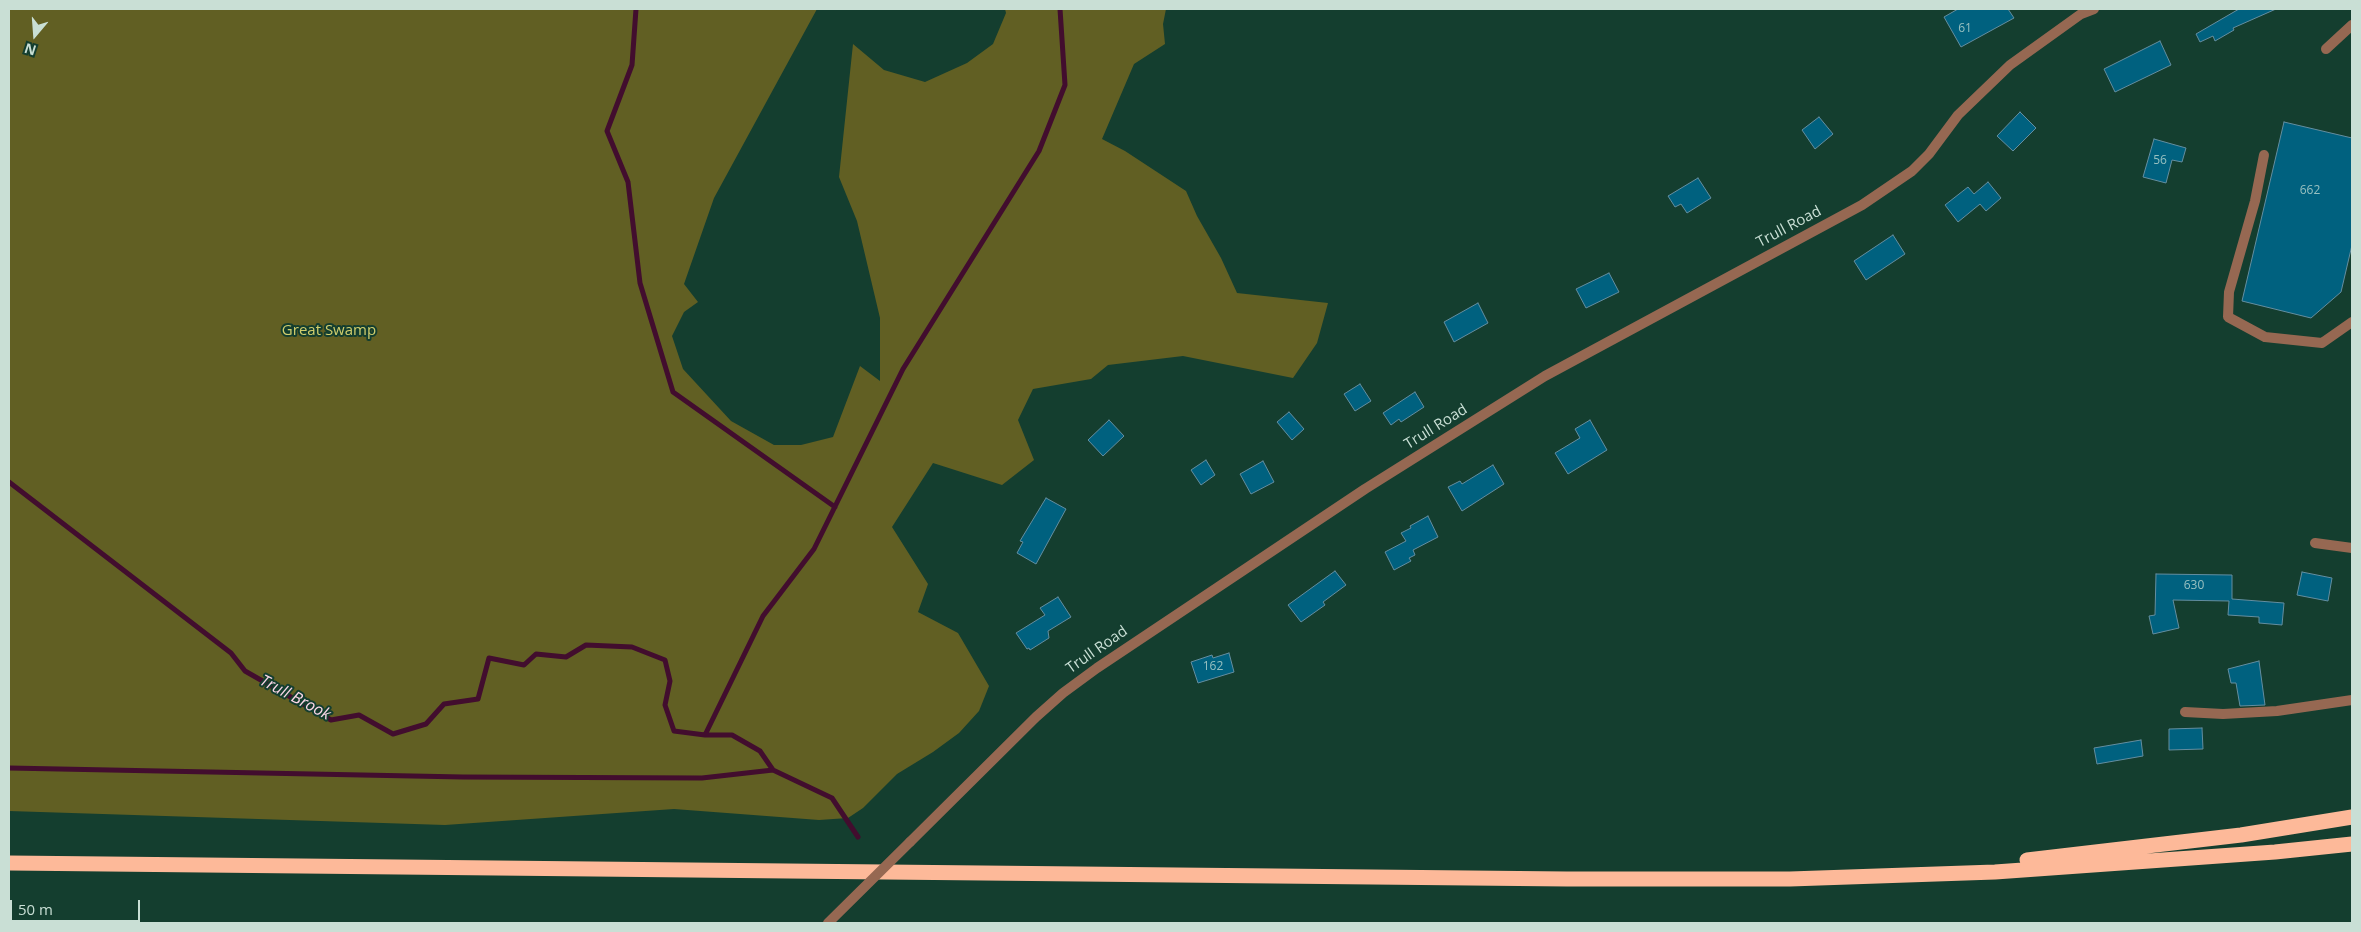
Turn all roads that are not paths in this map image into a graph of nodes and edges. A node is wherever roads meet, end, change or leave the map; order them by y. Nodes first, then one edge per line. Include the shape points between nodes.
1 (2094, 9) edge
2 (2352, 25) edge
3 (2326, 50) dead end
4 (2264, 155) dead end
5 (2352, 322) edge
6 (2315, 543) dead end
7 (2352, 548) edge
8 (2352, 700) edge
9 (2185, 712) dead end
10 (2352, 817) edge
11 (2352, 844) edge
12 (9, 863) edge
13 (1897, 876) junction
14 (828, 923) edge

1 - 14 street, Trull Road, bridge via 2081,14 2010,65 1958,115 1929,154 1862,205 1545,376 1365,489 1097,668 1036,717
2 - 3 street
4 - 5 street via 2230,292 2228,317 2265,337 2322,343
6 - 7 street
8 - 9 street via 2277,711
10 - 13 highway via 2241,835
11 - 13 highway via 2118,864
12 - 13 highway via 1576,879

